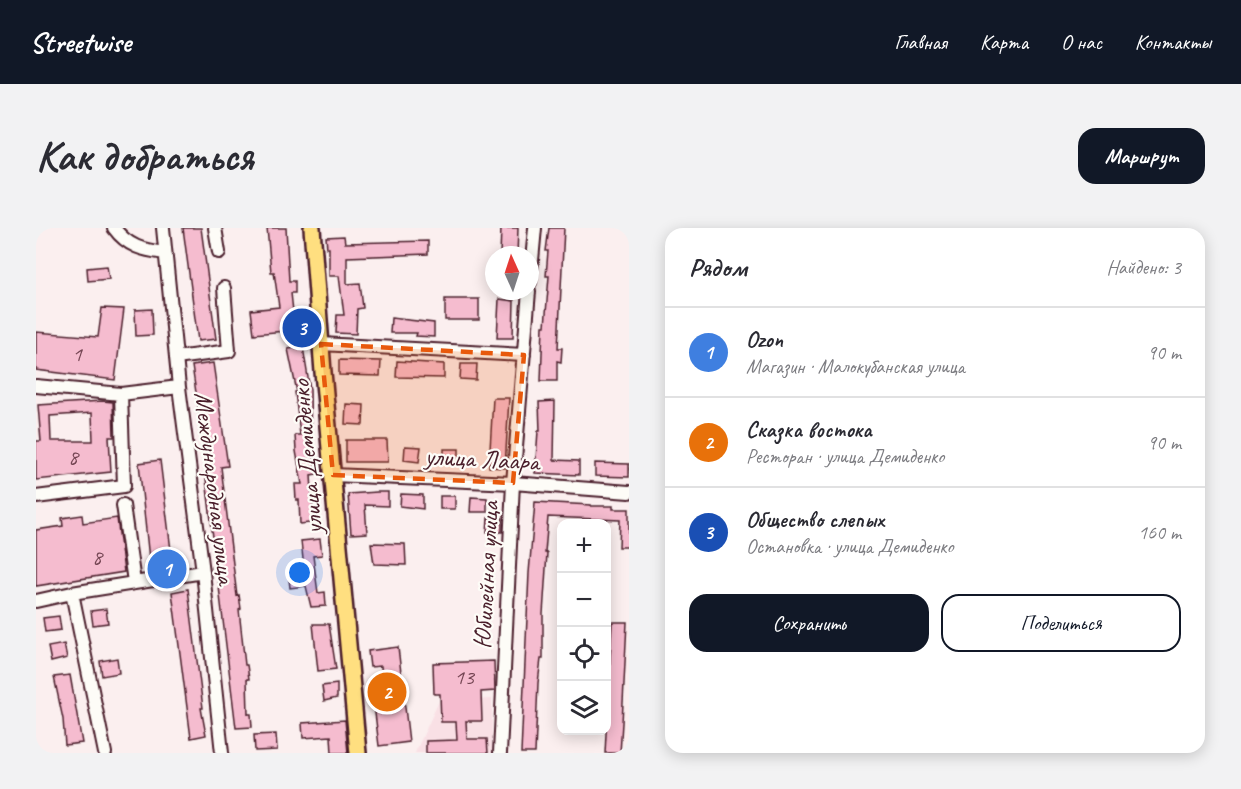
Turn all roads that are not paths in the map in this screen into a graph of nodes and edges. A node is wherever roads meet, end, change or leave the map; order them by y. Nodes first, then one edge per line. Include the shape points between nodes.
1 (114, 228) edge
2 (163, 228) edge
3 (216, 228) edge
4 (312, 228) edge
5 (535, 228) edge
6 (533, 246) edge
7 (219, 252) dead end
8 (165, 253) junction
9 (224, 288) dead end
10 (528, 300) edge
11 (321, 344) junction
12 (524, 355) junction
13 (176, 358) junction
14 (36, 386) edge
15 (179, 387) junction
16 (121, 394) junction
17 (333, 475) junction
18 (513, 483) junction
19 (629, 492) edge
20 (36, 497) edge
21 (123, 505) dead end
22 (203, 572) junction
23 (134, 582) junction
24 (72, 593) junction
25 (36, 601) edge
26 (105, 753) edge
27 (222, 753) edge
28 (358, 753) edge
29 (500, 753) edge

1 - 8 street via 131,245
2 - 8 street, Международная улица
3 - 7 street
4 - 11 main road, улица Демиденко
5 - 6 street
8 - 13 street, Международная улица
9 - 13 street via 229,351
10 - 12 street, Юбилейная улица
11 - 12 street
11 - 17 main road, улица Демиденко
12 - 18 street, Юбилейная улица
13 - 15 street, Международная улица
14 - 16 street
15 - 16 street
15 - 22 street, Международная улица
16 - 20 street via 123,486
17 - 18 street, улица Лаара
17 - 28 main road, улица Демиденко
18 - 19 street, улица Лаара
18 - 29 street, Юбилейная улица
21 - 23 street
22 - 23 street
22 - 27 street, Международная улица
23 - 24 street
24 - 25 street
24 - 26 street

